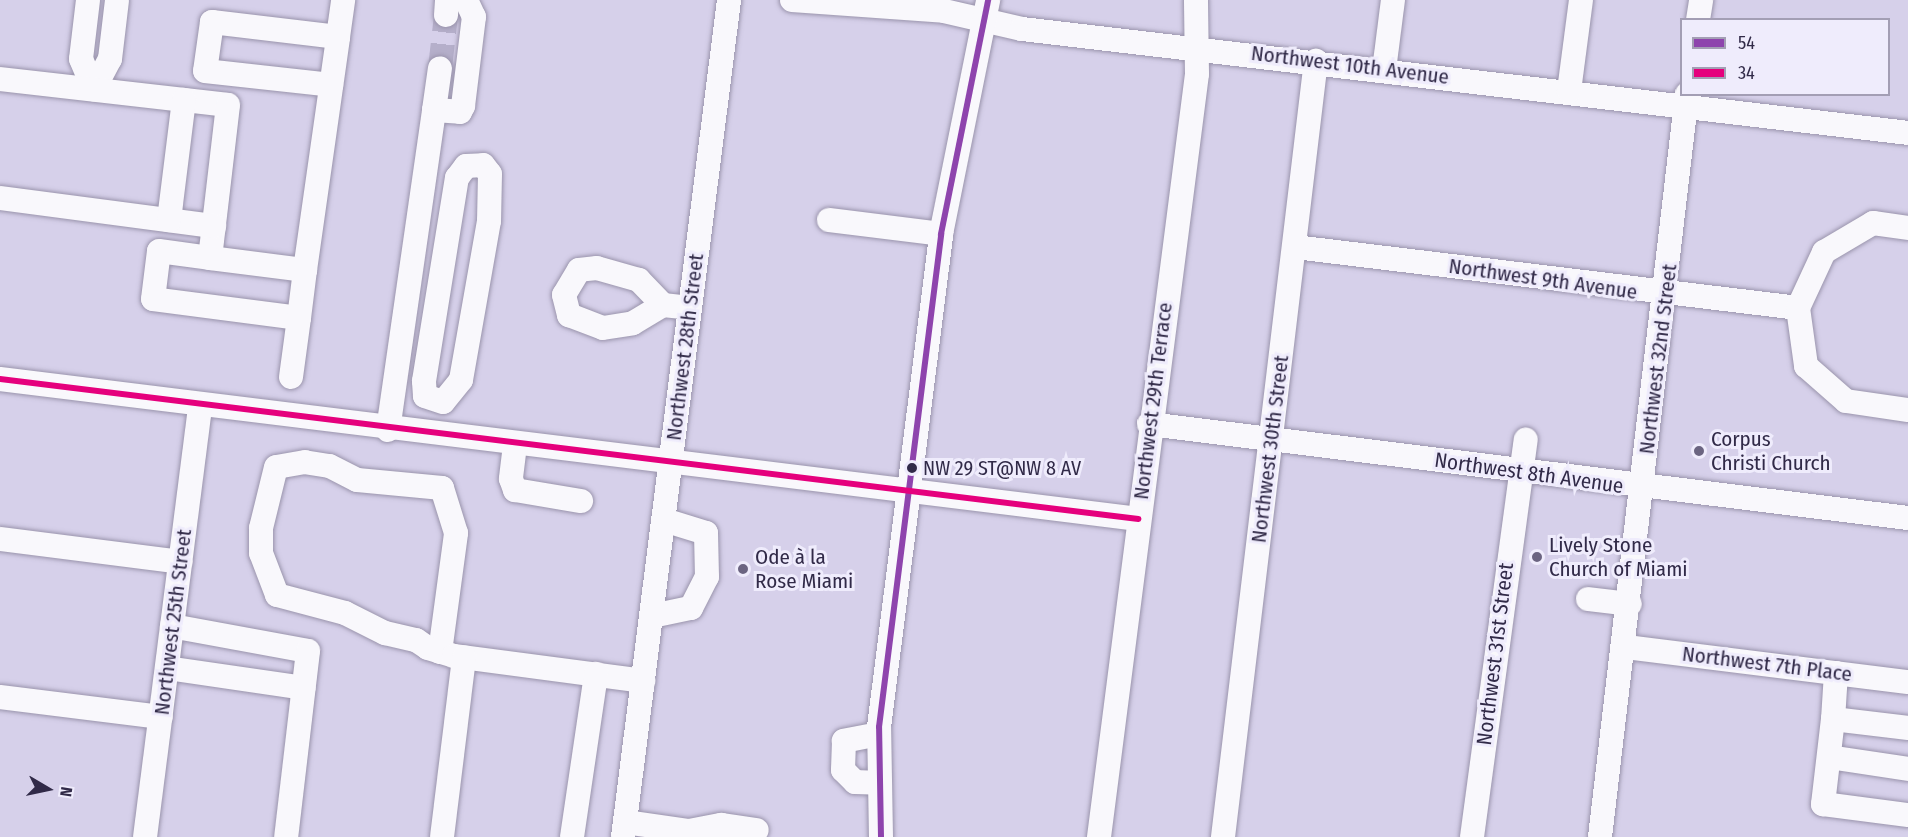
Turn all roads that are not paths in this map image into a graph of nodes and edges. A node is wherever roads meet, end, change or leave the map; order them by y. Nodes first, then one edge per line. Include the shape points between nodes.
1 (343, 0) edge
2 (466, 0) edge
3 (729, 0) edge
4 (792, 0) edge
5 (1196, 0) edge
6 (1393, 0) edge
7 (1581, 0) edge
8 (1701, 0) edge
9 (88, 2) edge
10 (116, 3) edge
11 (987, 10) edge
12 (1698, 18) edge
13 (338, 37) junction
14 (1196, 46) junction
15 (1316, 61) junction
16 (440, 68) tunnel mouth
17 (1384, 70) junction
18 (232, 74) junction
19 (0, 82) edge
20 (331, 85) junction
21 (94, 89) junction
22 (1569, 91) junction
23 (1686, 99) edge
24 (184, 100) junction
25 (228, 105) junction
26 (434, 110) junction
27 (1908, 133) edge
28 (0, 198) edge
29 (169, 220) junction
30 (829, 220) dead end
31 (214, 226) junction
32 (1908, 228) edge
33 (941, 234) junction
34 (1295, 246) junction
35 (210, 258) junction
36 (305, 270) junction
37 (1666, 296) junction
38 (663, 305) dead end
39 (690, 308) junction
40 (1798, 308) junction
41 (299, 318) junction
42 (291, 377) dead end
43 (0, 379) edge
44 (443, 402) junction
45 (200, 406) junction
46 (1908, 410) edge
47 (1149, 424) junction
48 (388, 430) junction
49 (438, 436) junction
50 (1272, 438) junction
51 (1526, 440) dead end
52 (515, 445) junction
53 (672, 462) junction
54 (1518, 472) junction
55 (1643, 488) junction
56 (909, 492) junction
57 (581, 501) dead end
58 (1908, 518) edge
59 (1138, 519) junction
60 (664, 520) junction
61 (0, 539) edge
62 (180, 562) junction
63 (1588, 599) dead end
64 (1630, 604) junction
65 (652, 616) junction
66 (172, 626) junction
67 (1626, 647) junction
68 (440, 652) junction
69 (464, 657) junction
70 (167, 668) junction
71 (596, 674) junction
72 (1836, 674) junction
73 (643, 681) junction
74 (1908, 682) edge
75 (304, 688) junction
76 (0, 697) edge
77 (161, 717) junction
78 (1833, 719) junction
79 (1908, 728) edge
80 (879, 734) junction
81 (1829, 757) junction
82 (1908, 769) edge
83 (880, 783) junction
84 (1908, 815) edge
85 (624, 830) edge
86 (757, 830) dead end
87 (688, 834) edge
88 (145, 837) edge
89 (286, 837) edge
90 (442, 837) edge
91 (572, 837) edge
92 (881, 837) edge
93 (1099, 837) edge
94 (1223, 837) edge
95 (1472, 837) edge
96 (1600, 837) edge

1 - 13 street
2 - 26 street via 474,17 463,109
3 - 39 street, Northwest 28th Street
4 - 11 street, Northwest 10th Avenue
5 - 14 street, Northwest 29th Terrace
6 - 17 street
7 - 22 street
8 - 12 street
9 - 10 street
9 - 21 street via 81,58
10 - 21 street via 110,58
11 - 14 street, Northwest 10th Avenue
11 - 33 street via 953,155
13 - 18 street via 212,22 205,71
13 - 20 street
14 - 15 street, Northwest 10th Avenue
14 - 47 street, Northwest 29th Terrace via 1197,74
15 - 17 street, Northwest 10th Avenue
15 - 34 street, Northwest 30th Street
16 - 26 street
17 - 22 street, Northwest 10th Avenue
18 - 20 street
18 - 25 street
19 - 21 street
20 - 36 street
21 - 24 street
22 - 23 street, Northwest 10th Avenue
23 - 27 street, Northwest 10th Avenue
23 - 37 street, Northwest 32nd Street
24 - 25 street
24 - 29 street
25 - 31 street
26 - 48 street
28 - 29 street
29 - 31 street
30 - 33 street
31 - 35 street
32 - 40 street via 1873,223 1824,252
33 - 56 street
34 - 37 street, Northwest 9th Avenue
34 - 50 street, Northwest 30th Street
35 - 36 street
35 - 41 street via 159,251 153,299
36 - 41 street
37 - 40 street, Northwest 9th Avenue
37 - 55 street, Northwest 32nd Street
38 - 39 street
39 - 53 street, Northwest 28th Street
40 - 46 street via 1806,366 1846,401
41 - 42 street
43 - 45 street
44 - 44 street via 453,397 461,380 489,222 490,174 483,165 466,166 457,178 424,381 425,396
44 - 49 street
45 - 48 street
45 - 62 street, Northwest 25th Street
47 - 50 street, Northwest 8th Avenue
47 - 59 street, Northwest 29th Terrace
48 - 49 street
49 - 52 street
50 - 54 street, Northwest 8th Avenue
50 - 94 street, Northwest 30th Street
51 - 54 street, Northwest 31st Street
52 - 53 street
52 - 57 street via 511,479 515,490
53 - 56 street
53 - 60 street, Northwest 28th Street
54 - 55 street, Northwest 8th Avenue
54 - 95 street, Northwest 31st Street
55 - 58 street, Northwest 8th Avenue
55 - 64 street, Northwest 32nd Street
56 - 59 street
56 - 80 street
59 - 93 street, Northwest 29th Terrace
60 - 65 street, Northwest 28th Street
60 - 65 street via 706,533 707,577 691,608
61 - 62 street
62 - 66 street, Northwest 25th Street
63 - 64 street
64 - 67 street, Northwest 32nd Street
65 - 73 street, Northwest 28th Street
66 - 70 street, Northwest 25th Street
66 - 75 street via 308,651
67 - 72 street, Northwest 7th Place
67 - 96 street, Northwest 32nd Street
68 - 68 street via 345,613 277,595 261,554 261,528 276,468 305,462 329,466 357,480 442,488 456,533
68 - 69 street
69 - 71 street
69 - 90 street
70 - 75 street
70 - 77 street, Northwest 25th Street
71 - 73 street
71 - 91 street
72 - 74 street, Northwest 7th Place
72 - 78 street
73 - 85 street, Northwest 28th Street
75 - 89 street
76 - 77 street
77 - 88 street, Northwest 25th Street
78 - 79 street
78 - 81 street
80 - 83 street
80 - 83 street via 844,741 843,770 855,782
81 - 82 street
81 - 84 street via 1823,804
83 - 92 street
85 - 87 street
86 - 87 street via 721,825

